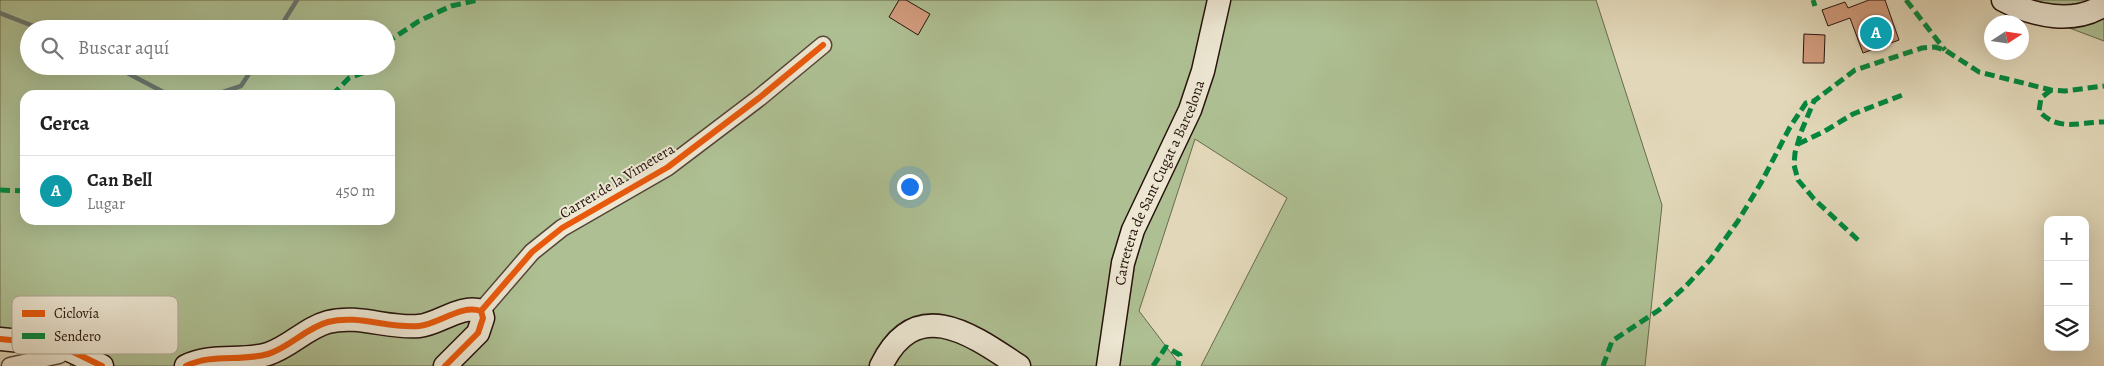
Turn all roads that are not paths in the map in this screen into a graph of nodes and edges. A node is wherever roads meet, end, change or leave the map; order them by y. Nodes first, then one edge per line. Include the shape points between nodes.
1 (1219, 0) edge
2 (2003, 0) edge
3 (2104, 5) edge
4 (823, 45) dead end
5 (481, 311) junction
6 (60, 354) edge
7 (79, 354) edge
8 (276, 357) edge
9 (10, 366) edge
10 (102, 366) edge
11 (186, 366) edge
12 (444, 366) edge
13 (881, 366) edge
14 (1019, 366) edge
15 (1108, 366) edge

1 - 15 main road, Carretera de Sant Cugat a Barcelona via 1203,71 1190,110 1132,230
2 - 3 main road via 2030,12 2060,17 2085,13
4 - 5 street, Carrer de la Vimetera via 668,167 562,228 532,252
5 - 8 main road via 471,309 418,326 336,320 311,329
5 - 12 main road via 483,318 478,333
6 - 9 street
7 - 10 main road
8 - 11 main road via 208,359
13 - 14 main road via 899,338 930,326 968,334

